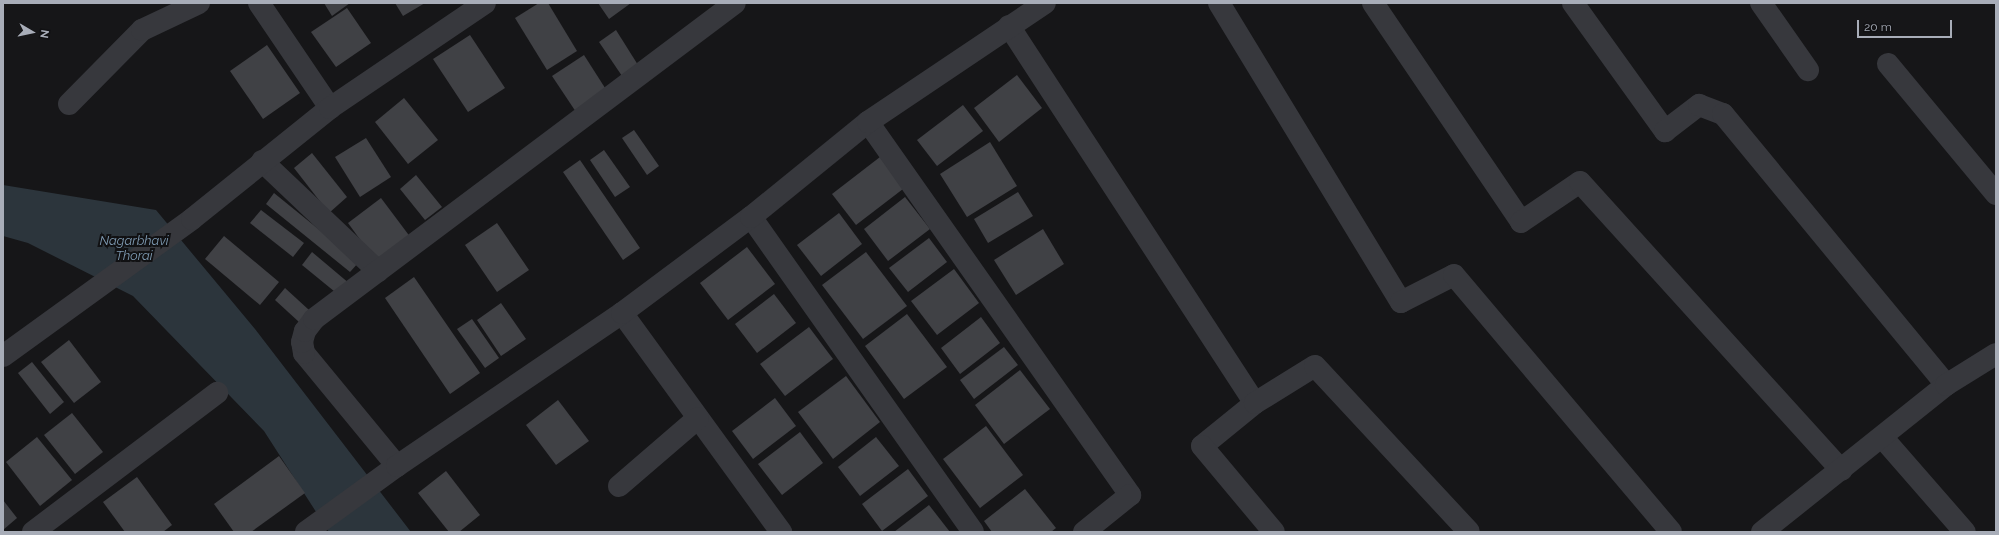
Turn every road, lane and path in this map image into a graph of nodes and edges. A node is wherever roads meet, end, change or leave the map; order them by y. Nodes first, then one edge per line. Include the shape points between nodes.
1 (199, 3) edge
2 (260, 3) edge
3 (485, 3) edge
4 (735, 3) edge
5 (1046, 3) edge
6 (1219, 3) edge
7 (1373, 3) edge
8 (1574, 3) edge
9 (1761, 3) edge
10 (1009, 26) junction
11 (1888, 64) dead end
12 (1808, 70) dead end
13 (69, 104) dead end
14 (330, 108) junction
15 (868, 122) junction
16 (262, 161) junction
17 (1996, 194) edge
18 (751, 217) junction
19 (378, 271) junction
20 (622, 313) junction
21 (1996, 354) edge
22 (3, 356) edge
23 (1946, 385) junction
24 (217, 393) dead end
25 (1255, 403) junction
26 (698, 418) junction
27 (1882, 437) junction
28 (397, 466) junction
29 (1841, 470) junction
30 (619, 486) dead end
31 (312, 528) edge
32 (33, 532) edge
33 (781, 532) edge
34 (973, 532) edge
35 (1084, 532) edge
36 (1274, 532) edge
37 (1469, 532) edge
38 (1671, 532) edge
39 (1762, 532) edge
40 (1965, 532) edge

1 - 13 street via 142,30
2 - 14 street
3 - 14 street
4 - 19 street
5 - 10 street
6 - 38 street via 1401,302 1454,274
7 - 29 street via 1521,222 1580,182
8 - 23 street via 1665,131 1699,105 1723,114
9 - 12 street
10 - 15 street
10 - 25 street
11 - 17 street
14 - 16 street
15 - 18 street
15 - 35 street via 1130,495
16 - 19 street
16 - 22 street via 192,219
18 - 20 street
18 - 34 street
19 - 28 street via 314,319 304,331 302,342 304,354
20 - 26 street
20 - 28 street
21 - 23 street
23 - 27 street
24 - 32 street
25 - 36 street via 1202,446
25 - 37 street via 1315,366
26 - 30 street
26 - 33 street
27 - 29 street
27 - 40 street
28 - 31 street
29 - 39 street

